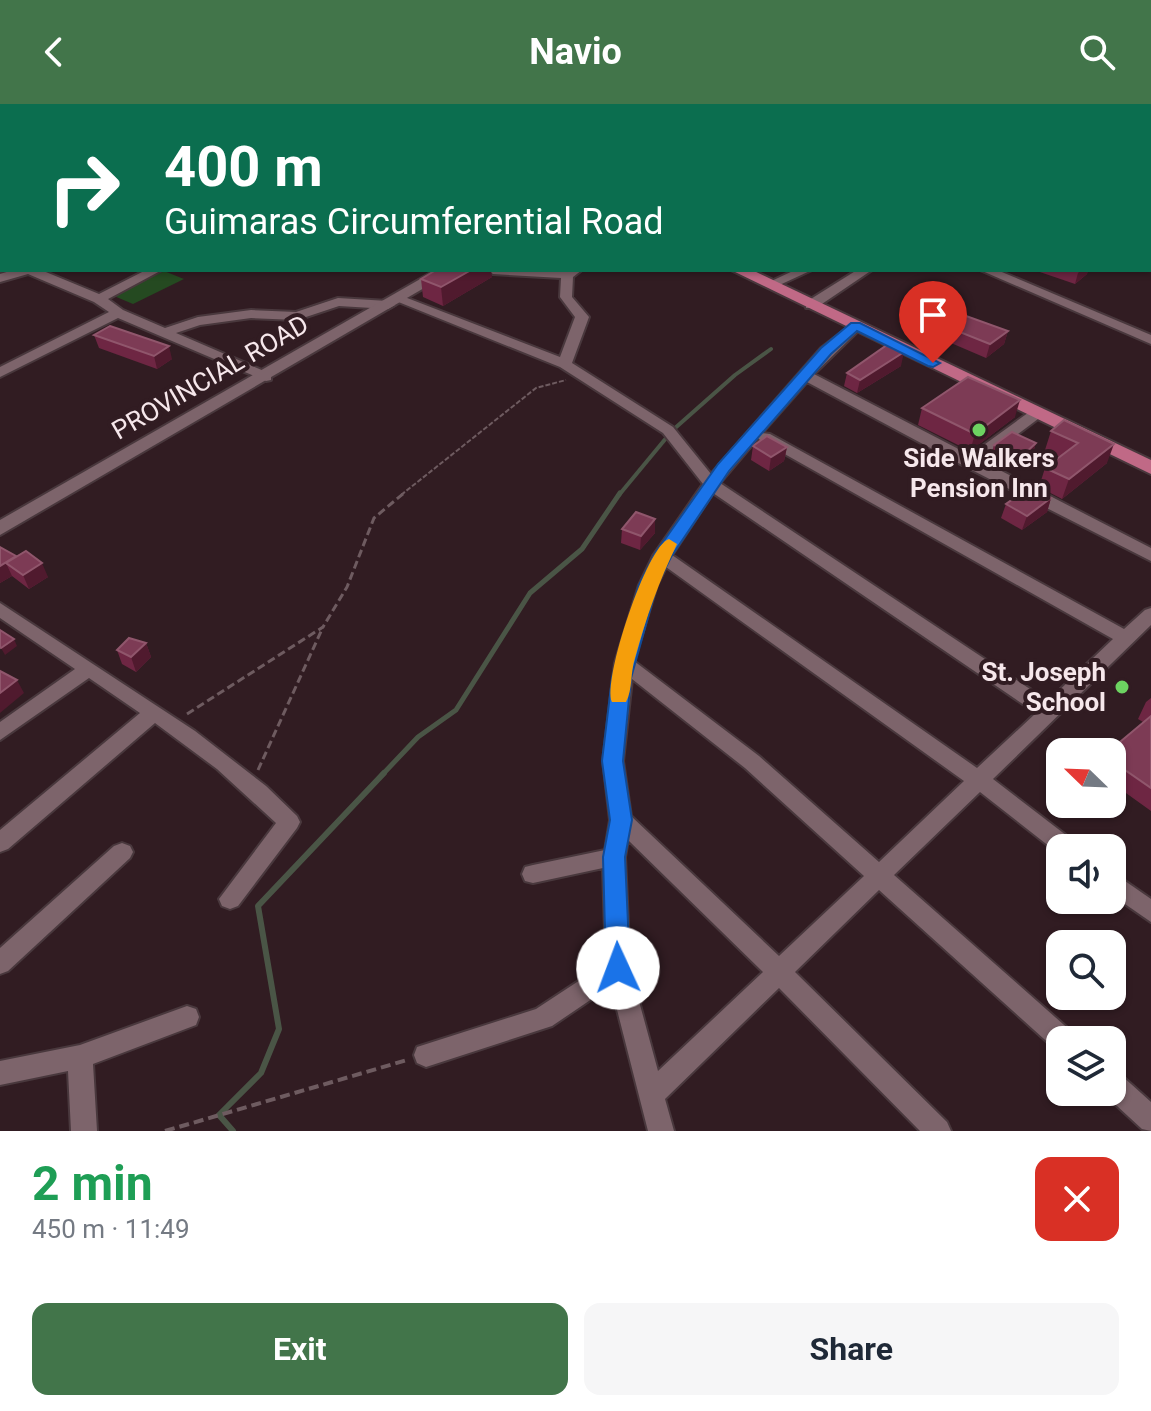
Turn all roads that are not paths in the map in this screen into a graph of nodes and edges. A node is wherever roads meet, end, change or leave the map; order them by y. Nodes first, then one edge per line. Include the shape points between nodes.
1 (21, 272) edge
2 (33, 272) edge
3 (152, 272) edge
4 (444, 272) edge
5 (571, 272) edge
6 (743, 272) edge
7 (801, 272) edge
8 (863, 272) edge
9 (991, 272) edge
10 (0, 278) edge
11 (769, 285) junction
12 (99, 299) junction
13 (392, 302) junction
14 (811, 305) junction
15 (118, 313) junction
16 (856, 325) junction
17 (164, 333) junction
18 (1151, 340) edge
19 (565, 364) junction
20 (0, 373) edge
21 (805, 375) junction
22 (266, 377) junction
23 (1037, 413) junction
24 (756, 432) junction
25 (969, 463) junction
26 (1149, 464) edge
27 (711, 484) junction
28 (0, 529) edge
29 (1151, 555) edge
30 (662, 556) junction
31 (1151, 614) edge
32 (4, 618) edge
33 (1126, 638) junction
34 (624, 663) junction
35 (88, 669) junction
36 (1049, 712) junction
37 (162, 719) junction
38 (0, 732) edge
39 (979, 780) junction
40 (621, 820) junction
41 (1049, 834) edge
42 (0, 843) edge
43 (122, 852) dead end
44 (614, 857) junction
45 (533, 874) dead end
46 (881, 874) junction
47 (1126, 893) edge
48 (230, 899) dead end
49 (1151, 912) edge
50 (0, 963) edge
51 (618, 968) junction
52 (778, 971) junction
53 (187, 1017) dead end
54 (1048, 1026) edge
55 (426, 1055) road end
56 (80, 1057) junction
57 (0, 1073) edge
58 (651, 1095) junction
59 (1126, 1097) edge
60 (1151, 1120) edge
61 (84, 1131) edge
62 (661, 1131) edge
63 (938, 1131) edge

1 - 10 street
2 - 12 street
3 - 12 street
4 - 13 street, PROVINCIAL ROAD
5 - 19 street via 566,297 582,317
6 - 11 main road
7 - 11 street
8 - 14 street
9 - 18 street
11 - 14 main road
12 - 15 street
13 - 17 street via 338,302 297,316 251,314 198,321
13 - 19 street
13 - 22 street, PROVINCIAL ROAD
14 - 16 main road
15 - 17 street
15 - 20 street
16 - 21 street
16 - 23 main road
17 - 22 street
19 - 27 street via 668,430
21 - 24 street
21 - 25 street
22 - 28 street, PROVINCIAL ROAD
23 - 25 street
23 - 26 main road
24 - 27 street
24 - 33 street
25 - 29 street
27 - 30 street
27 - 36 street
30 - 34 street
30 - 39 street
31 - 33 street
32 - 35 street
33 - 36 street
34 - 40 street via 613,761
34 - 46 street via 752,762
35 - 37 street
35 - 38 street
36 - 39 street
37 - 42 street
37 - 48 street via 264,795 289,822
39 - 41 street
39 - 46 street
40 - 44 street
40 - 52 street
43 - 50 street
44 - 45 street
44 - 51 street
46 - 52 street
46 - 54 street
47 - 49 street
51 - 55 street via 543,1018
51 - 58 street
52 - 58 street
52 - 63 street
53 - 56 street
56 - 57 street
56 - 61 street
58 - 62 street
59 - 60 street

